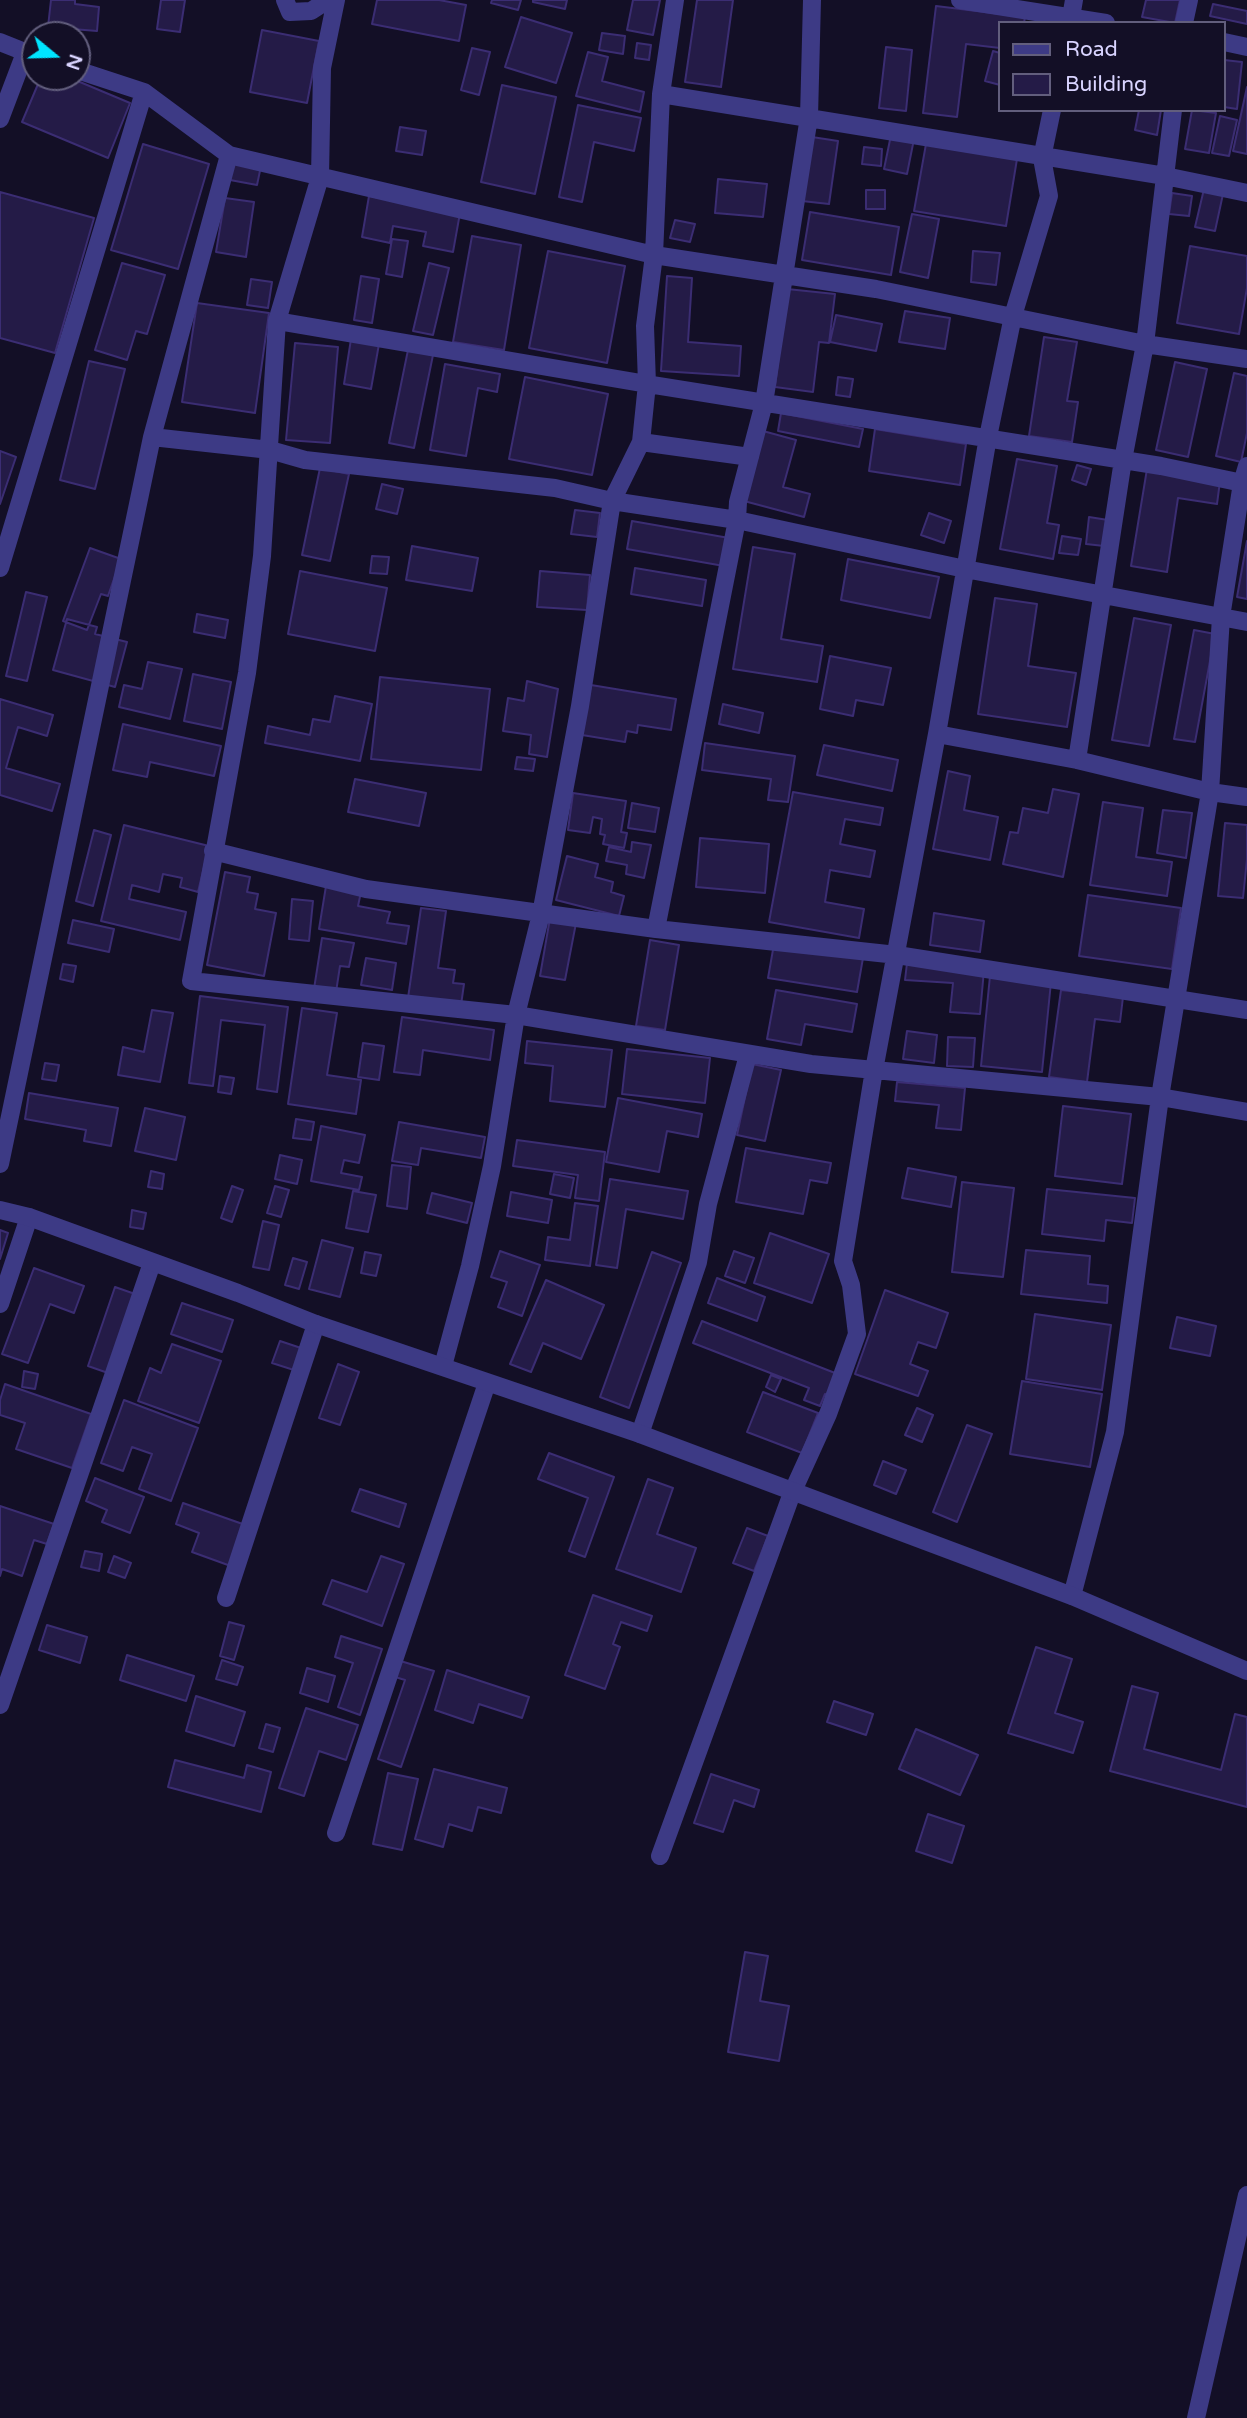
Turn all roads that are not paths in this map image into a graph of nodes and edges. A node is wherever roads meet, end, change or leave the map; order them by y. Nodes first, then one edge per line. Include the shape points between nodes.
1 (285, 0) edge
2 (328, 0) edge
3 (336, 0) edge
4 (674, 0) edge
5 (812, 0) edge
6 (960, 0) edge
7 (1189, 0) edge
8 (1072, 14) edge
9 (1098, 21) edge
10 (1184, 21) edge
11 (0, 42) edge
12 (1226, 42) edge
13 (1247, 47) edge
14 (21, 51) edge
15 (21, 74) edge
16 (91, 75) edge
17 (144, 92) junction
18 (661, 94) junction
19 (1052, 112) edge
20 (1173, 112) edge
21 (809, 117) junction
22 (0, 119) edge
23 (229, 155) junction
24 (1042, 158) junction
25 (1165, 176) junction
26 (320, 177) junction
27 (1247, 193) edge
28 (654, 255) junction
29 (783, 275) junction
30 (1013, 316) junction
31 (278, 321) junction
32 (1145, 344) junction
33 (1247, 359) edge
34 (647, 384) junction
35 (764, 403) junction
36 (988, 437) junction
37 (152, 438) junction
38 (641, 443) junction
39 (270, 450) junction
40 (750, 457) junction
41 (1124, 460) junction
42 (1247, 466) edge
43 (1245, 484) edge
44 (612, 501) junction
45 (737, 520) junction
46 (0, 568) edge
47 (965, 569) junction
48 (1103, 595) junction
49 (1221, 617) junction
50 (1247, 622) edge
51 (937, 734) junction
52 (1077, 760) junction
53 (1210, 792) junction
54 (1247, 797) edge
55 (213, 851) junction
56 (541, 914) junction
57 (656, 929) junction
58 (897, 955) junction
59 (1178, 998) junction
60 (1247, 1010) edge
61 (516, 1016) junction
62 (748, 1055) junction
63 (874, 1069) junction
64 (1160, 1097) junction
65 (1247, 1112) edge
66 (0, 1164) edge
67 (0, 1210) edge
68 (29, 1217) junction
69 (152, 1263) junction
70 (0, 1304) edge
71 (316, 1324) junction
72 (443, 1366) junction
73 (487, 1383) junction
74 (640, 1434) junction
75 (792, 1493) junction
76 (1072, 1596) junction
77 (226, 1598) dead end
78 (1247, 1671) edge
79 (0, 1705) edge
80 (336, 1833) dead end
81 (660, 1856) dead end
82 (1247, 2195) edge
83 (1196, 2418) edge

1 - 2 street via 290,12 311,11
3 - 26 street via 322,68
4 - 18 street
5 - 21 street
6 - 8 street
7 - 10 street
8 - 9 street
11 - 14 street
12 - 13 street
15 - 22 street
16 - 17 street
17 - 23 street
17 - 46 street
18 - 21 street
18 - 28 street
19 - 24 street
20 - 25 street
21 - 24 street
21 - 29 street
23 - 26 street
23 - 37 street
24 - 25 street
24 - 30 street via 1049,197
25 - 27 street
25 - 32 street
26 - 28 street
26 - 31 street
28 - 29 street
28 - 34 street via 645,326
29 - 30 street
29 - 35 street
30 - 32 street
30 - 36 street
31 - 34 street
31 - 39 street
32 - 33 street
32 - 41 street
34 - 35 street
34 - 38 street
35 - 36 street
35 - 40 street
36 - 41 street
36 - 47 street
37 - 39 street
37 - 66 street
38 - 40 street
38 - 44 street
39 - 44 street via 305,460 555,488
39 - 55 street via 247,673
40 - 45 street
41 - 43 street
41 - 48 street
42 - 43 street
43 - 49 street
44 - 45 street
44 - 56 street
45 - 47 street
45 - 57 street
47 - 48 street
47 - 51 street
48 - 49 street
48 - 52 street
49 - 50 street
49 - 53 street
51 - 52 street
51 - 58 street
52 - 53 street
53 - 54 street
53 - 59 street
55 - 56 street via 366,889
55 - 61 street via 191,981
56 - 57 street
56 - 61 street
57 - 58 street
58 - 59 street
58 - 63 street
59 - 60 street
59 - 64 street
61 - 62 street
61 - 72 street via 492,1166
62 - 63 street
62 - 74 street via 708,1205 698,1262
63 - 64 street
63 - 75 street via 843,1262 857,1334
64 - 65 street
64 - 76 street via 1115,1432
67 - 68 street
68 - 69 street
68 - 70 street
69 - 71 street
69 - 79 street
71 - 72 street
71 - 77 street
72 - 73 street
73 - 74 street
73 - 80 street
74 - 75 street
75 - 76 street
75 - 81 street
76 - 78 street
82 - 83 street

